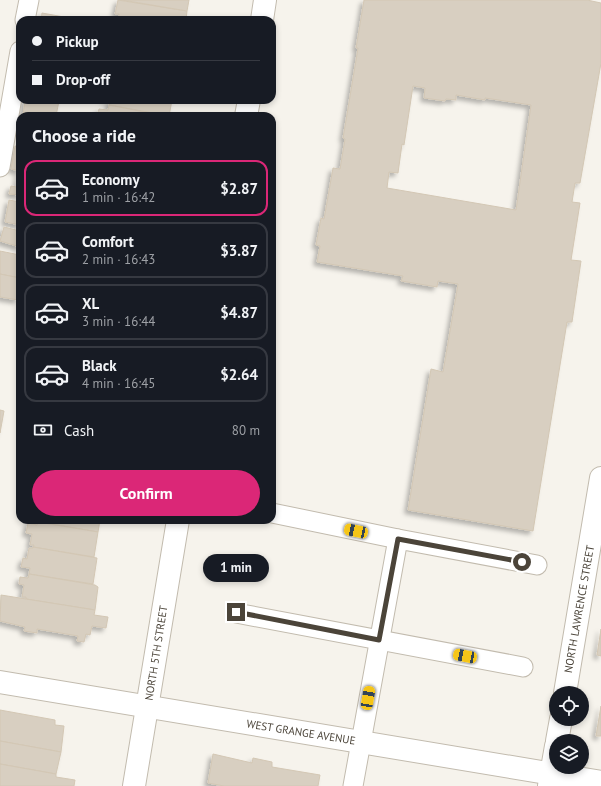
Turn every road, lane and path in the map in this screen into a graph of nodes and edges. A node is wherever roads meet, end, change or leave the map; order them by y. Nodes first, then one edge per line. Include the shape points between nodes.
1 (29, 0) edge
2 (265, 0) edge
3 (26, 16) edge
4 (263, 16) edge
5 (16, 74) edge
6 (0, 167) edge
7 (601, 478) edge
8 (276, 514) edge
9 (177, 524) edge
10 (398, 539) junction
11 (537, 565) dead end
12 (236, 612) dead end
13 (379, 640) junction
14 (522, 667) dead end
15 (0, 682) edge
16 (566, 686) edge
17 (147, 707) junction
18 (360, 742) junction
19 (550, 780) edge
20 (601, 782) edge
21 (134, 786) edge
22 (353, 786) edge

1 - 3 lane
2 - 4 street
5 - 6 lane
7 - 16 street, NORTH LAWRENCE STREET
8 - 10 lane
9 - 17 street, NORTH 5TH STREET
10 - 11 lane
10 - 13 lane
12 - 13 lane
13 - 14 lane
13 - 18 lane
15 - 17 street, WEST GRANGE AVENUE
17 - 18 street, WEST GRANGE AVENUE
17 - 21 street, NORTH 5TH STREET
18 - 19 street, WEST GRANGE AVENUE
18 - 22 lane
19 - 20 street, WEST GRANGE AVENUE

